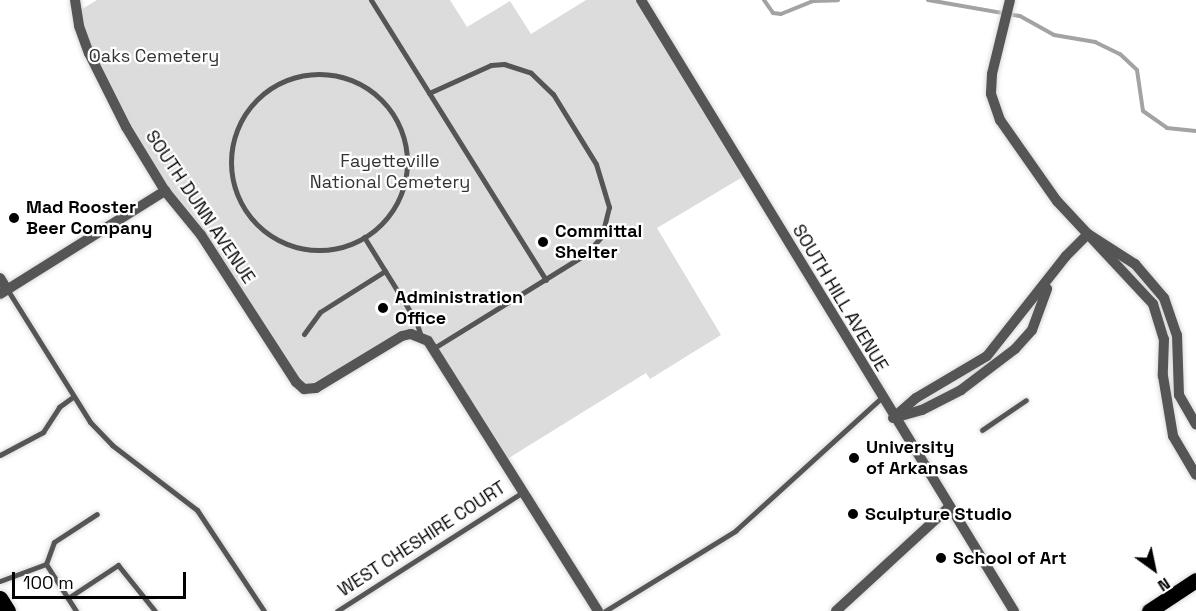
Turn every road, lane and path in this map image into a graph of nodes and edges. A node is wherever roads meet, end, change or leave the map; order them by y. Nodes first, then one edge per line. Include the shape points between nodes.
1 (75, 0) edge
2 (371, 0) edge
3 (641, 0) edge
4 (1010, 0) edge
5 (429, 93) junction
6 (165, 191) junction
7 (1088, 234) junction
8 (364, 237) junction
9 (385, 271) junction
10 (0, 278) edge
11 (546, 280) junction
12 (1048, 280) junction
13 (4, 292) edge
14 (304, 334) dead end
15 (421, 336) junction
16 (434, 348) junction
17 (73, 398) junction
18 (881, 398) junction
19 (1026, 400) dead end
20 (893, 418) junction
21 (1196, 425) edge
22 (982, 430) dead end
23 (0, 455) edge
24 (1196, 475) edge
25 (523, 492) junction
26 (949, 507) junction
27 (97, 514) dead end
28 (46, 564) junction
29 (1196, 580) edge
30 (0, 581) edge
31 (0, 598) edge
32 (68, 598) junction
33 (8, 611) edge
34 (76, 611) edge
35 (155, 611) edge
36 (264, 611) edge
37 (337, 611) edge
38 (598, 611) edge
39 (605, 611) edge
40 (836, 611) edge
41 (1014, 611) edge
42 (1149, 611) edge

1 - 6 street, SOUTH DUNN AVENUE via 89,53 126,127
2 - 5 lane
3 - 18 street, SOUTH HILL AVENUE
4 - 7 street via 991,94 1000,120 1029,166
5 - 11 lane
5 - 11 lane via 477,68 504,64 531,73 554,94 602,176 609,207 602,236 586,254
6 - 13 street
6 - 15 street, SOUTH DUNN AVENUE via 201,235 304,389 316,388 402,336
7 - 12 street
7 - 21 street via 1135,264 1164,298 1177,335 1179,394
7 - 24 street via 1098,249 1137,283 1156,310 1166,349 1167,411 1173,436
8 - 8 lane via 388,215 404,184 406,150 395,118 372,92 342,77 308,75 276,85 250,108 234,138 231,172 242,205 265,231 295,247 330,249
8 - 9 lane
9 - 14 lane via 320,312
9 - 15 lane
10 - 13 street
11 - 16 lane
12 - 20 street via 987,356 916,398
12 - 20 street via 1032,330 1016,349 961,390 922,410
13 - 17 lane
15 - 16 street
16 - 25 street
17 - 23 lane via 59,406 43,432
17 - 36 lane via 112,445 196,510
18 - 20 street, SOUTH HILL AVENUE
18 - 39 lane via 735,531
19 - 22 lane
20 - 26 street, SOUTH HILL AVENUE
25 - 37 lane, WEST CHESHIRE COURT
25 - 38 street
26 - 40 street
26 - 41 street, SOUTH HILL AVENUE
27 - 28 lane via 54,542
28 - 30 lane
28 - 32 lane
29 - 42 main road
31 - 33 main road
32 - 34 lane
32 - 35 lane via 118,566

